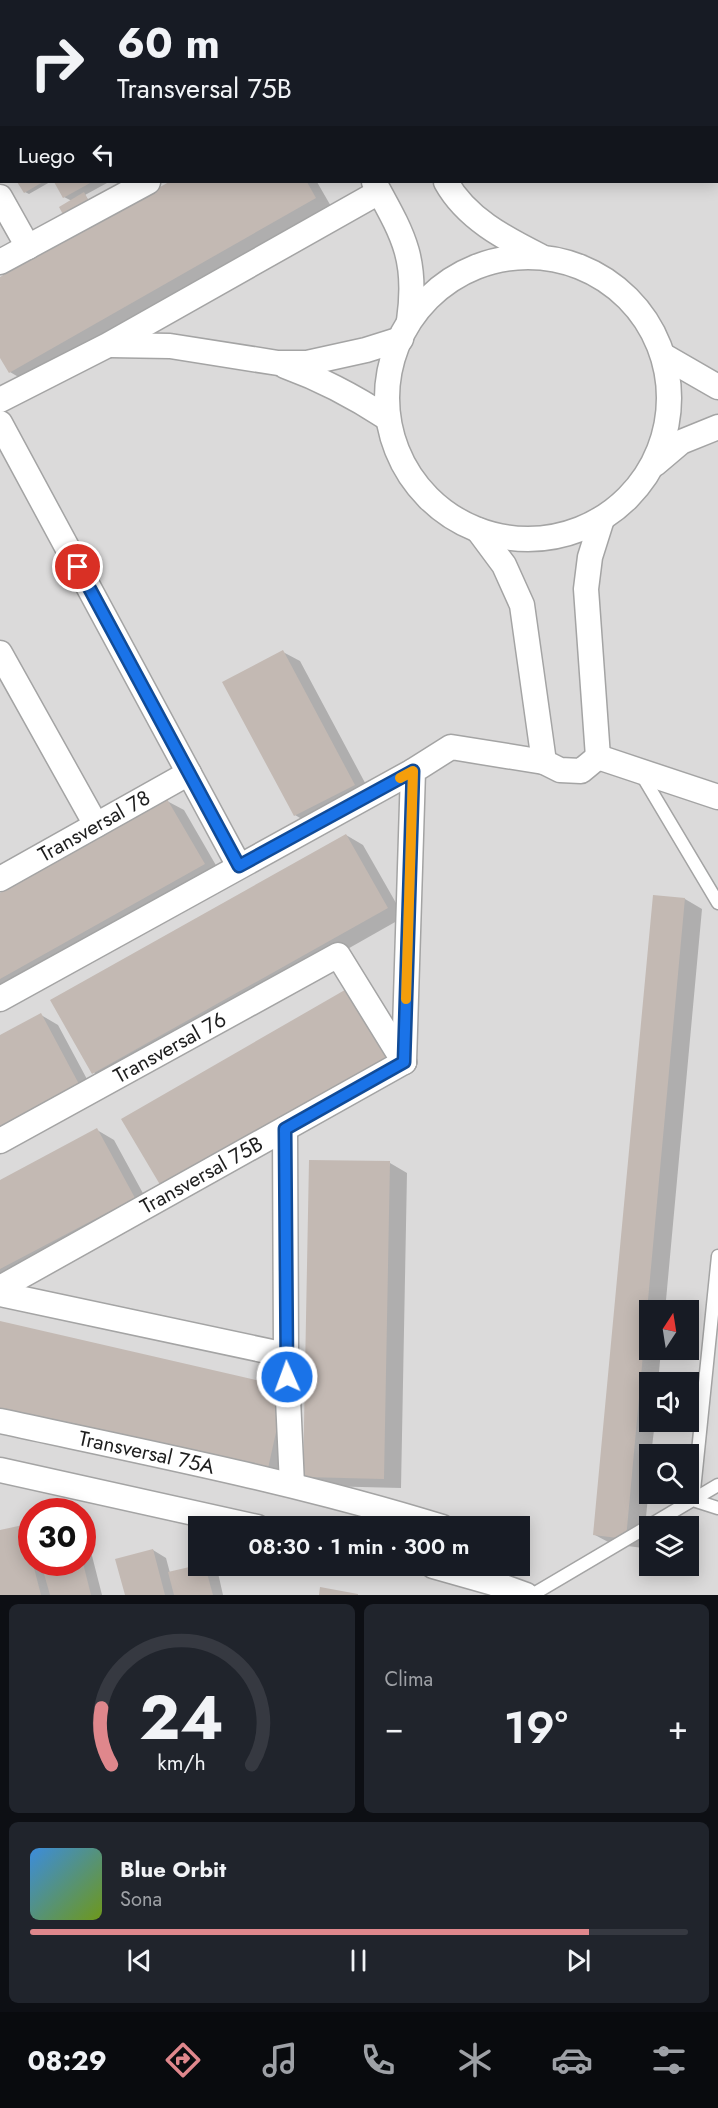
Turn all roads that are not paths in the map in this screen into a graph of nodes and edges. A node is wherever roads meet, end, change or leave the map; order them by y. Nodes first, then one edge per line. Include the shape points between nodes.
1 (143, 183) edge
2 (447, 183) edge
3 (377, 187) edge
4 (111, 190) edge
5 (0, 196) edge
6 (28, 247) junction
7 (544, 258) junction
8 (0, 262) edge
9 (405, 330) junction
10 (108, 345) junction
11 (664, 356) junction
12 (278, 363) junction
13 (718, 387) edge
14 (0, 400) edge
15 (387, 418) junction
16 (0, 423) edge
17 (718, 427) edge
18 (653, 465) junction
19 (602, 519) junction
20 (478, 530) junction
21 (0, 653) edge
22 (598, 757) junction
23 (544, 762) junction
24 (639, 770) junction
25 (413, 771) junction
26 (189, 773) junction
27 (718, 797) edge
28 (96, 825) junction
29 (239, 866) junction
30 (3, 869) edge
31 (718, 903) edge
32 (0, 999) edge
33 (404, 1062) junction
34 (285, 1129) junction
35 (0, 1141) edge
36 (718, 1256) edge
37 (0, 1288) edge
38 (0, 1294) edge
39 (286, 1355) junction
40 (0, 1421) edge
41 (699, 1444) edge
42 (0, 1470) edge
43 (292, 1485) junction
44 (718, 1485) edge
45 (699, 1496) edge
46 (699, 1502) edge
47 (686, 1504) edge
48 (718, 1508) edge
49 (208, 1516) edge
50 (403, 1516) edge
51 (493, 1576) edge
52 (526, 1595) edge
53 (532, 1595) edge

1 - 4 street
2 - 7 street via 470,212 501,237
3 - 9 street via 399,228 411,262 412,295
3 - 10 street
4 - 6 street
5 - 6 street
6 - 8 street
7 - 9 street via 524,256 479,265 439,287
7 - 11 street via 569,263 610,283 643,315
9 - 12 street via 335,357 308,363
9 - 15 street via 389,367
10 - 12 street via 170,346
10 - 14 street
11 - 13 street
11 - 18 street via 670,393 667,430
12 - 15 street via 312,375
15 - 20 street via 403,465 435,505
16 - 26 street
17 - 18 street via 681,442
18 - 19 street via 631,496
19 - 20 street via 572,532 541,539 509,538
19 - 22 street via 590,556 586,589
20 - 23 street via 504,565 522,605
21 - 28 street
22 - 23 street via 581,771 560,770
22 - 24 street
23 - 25 street via 451,747
24 - 27 street
24 - 31 lane
25 - 29 street
25 - 33 street
26 - 28 street, Transversal 78
26 - 29 street
28 - 30 street, Transversal 78
29 - 32 street
33 - 34 street, Transversal 75B
33 - 35 street, Transversal 76 via 338,955
34 - 37 street, Transversal 75B
34 - 39 street
36 - 41 lane
38 - 39 street
39 - 43 street
40 - 43 street, Transversal 75A
42 - 49 street
43 - 50 street, Transversal 75A
44 - 45 lane
46 - 48 lane
47 - 53 lane
51 - 52 street

